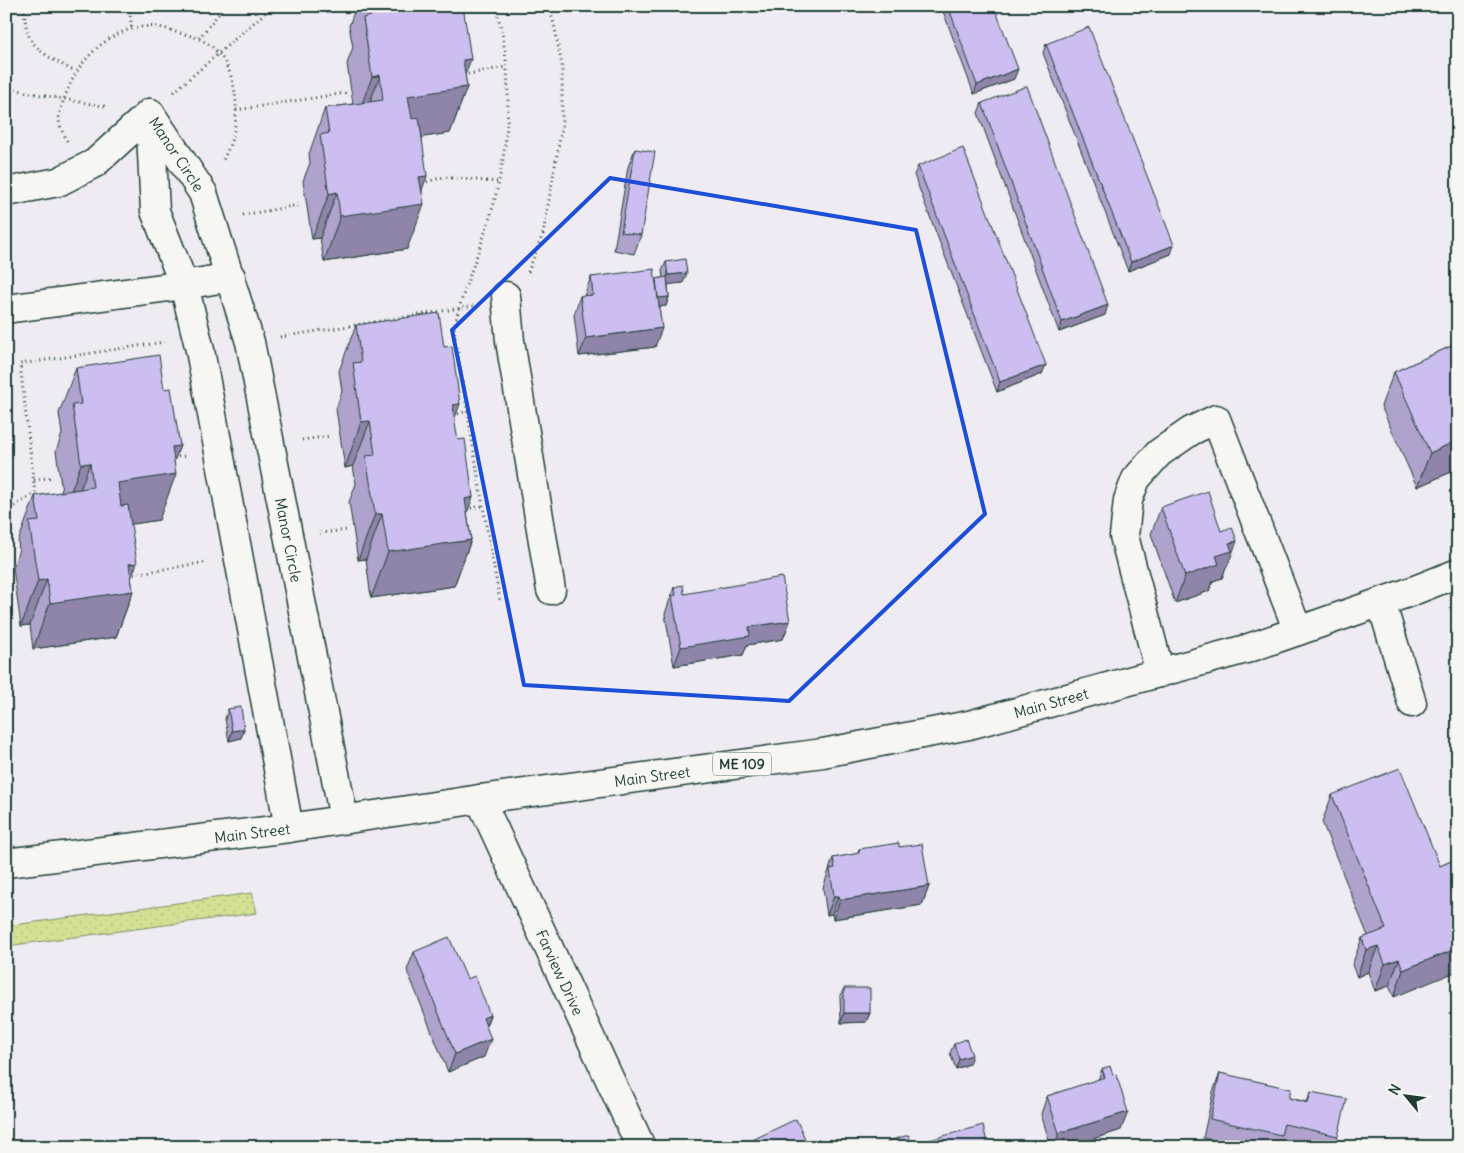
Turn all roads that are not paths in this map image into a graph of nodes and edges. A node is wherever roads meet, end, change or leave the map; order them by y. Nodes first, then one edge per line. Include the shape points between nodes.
1 (150, 113) junction
2 (6, 192) edge
3 (231, 276) junction
4 (184, 285) junction
5 (506, 296) road end
6 (6, 309) edge
7 (1458, 572) edge
8 (551, 590) dead end
9 (1381, 602) junction
10 (1298, 631) junction
11 (1160, 673) junction
12 (1412, 703) dead end
13 (480, 799) junction
14 (344, 819) junction
15 (289, 828) junction
16 (6, 863) edge
17 (641, 1147) edge

1 - 2 main road via 94,163 58,182
1 - 3 main road, Manor Circle via 203,193
1 - 4 main road, Manor Circle via 155,211
3 - 4 main road
3 - 14 main road, Manor Circle via 250,342
4 - 6 main road
4 - 15 main road, Manor Circle via 200,350
5 - 8 main road via 510,340
7 - 9 main road, Main Street / ME 109
9 - 10 main road, Main Street / ME 109
9 - 12 main road
10 - 11 main road, Main Street / ME 109
10 - 11 main road via 1216,419 1191,431 1159,453 1136,479 1128,500 1124,536
11 - 13 main road, Main Street / ME 109 via 969,724 824,753
13 - 14 main road, Main Street / ME 109
13 - 17 main road, Farview Drive
14 - 15 main road, Main Street / ME 109
15 - 16 main road, Main Street / ME 109

